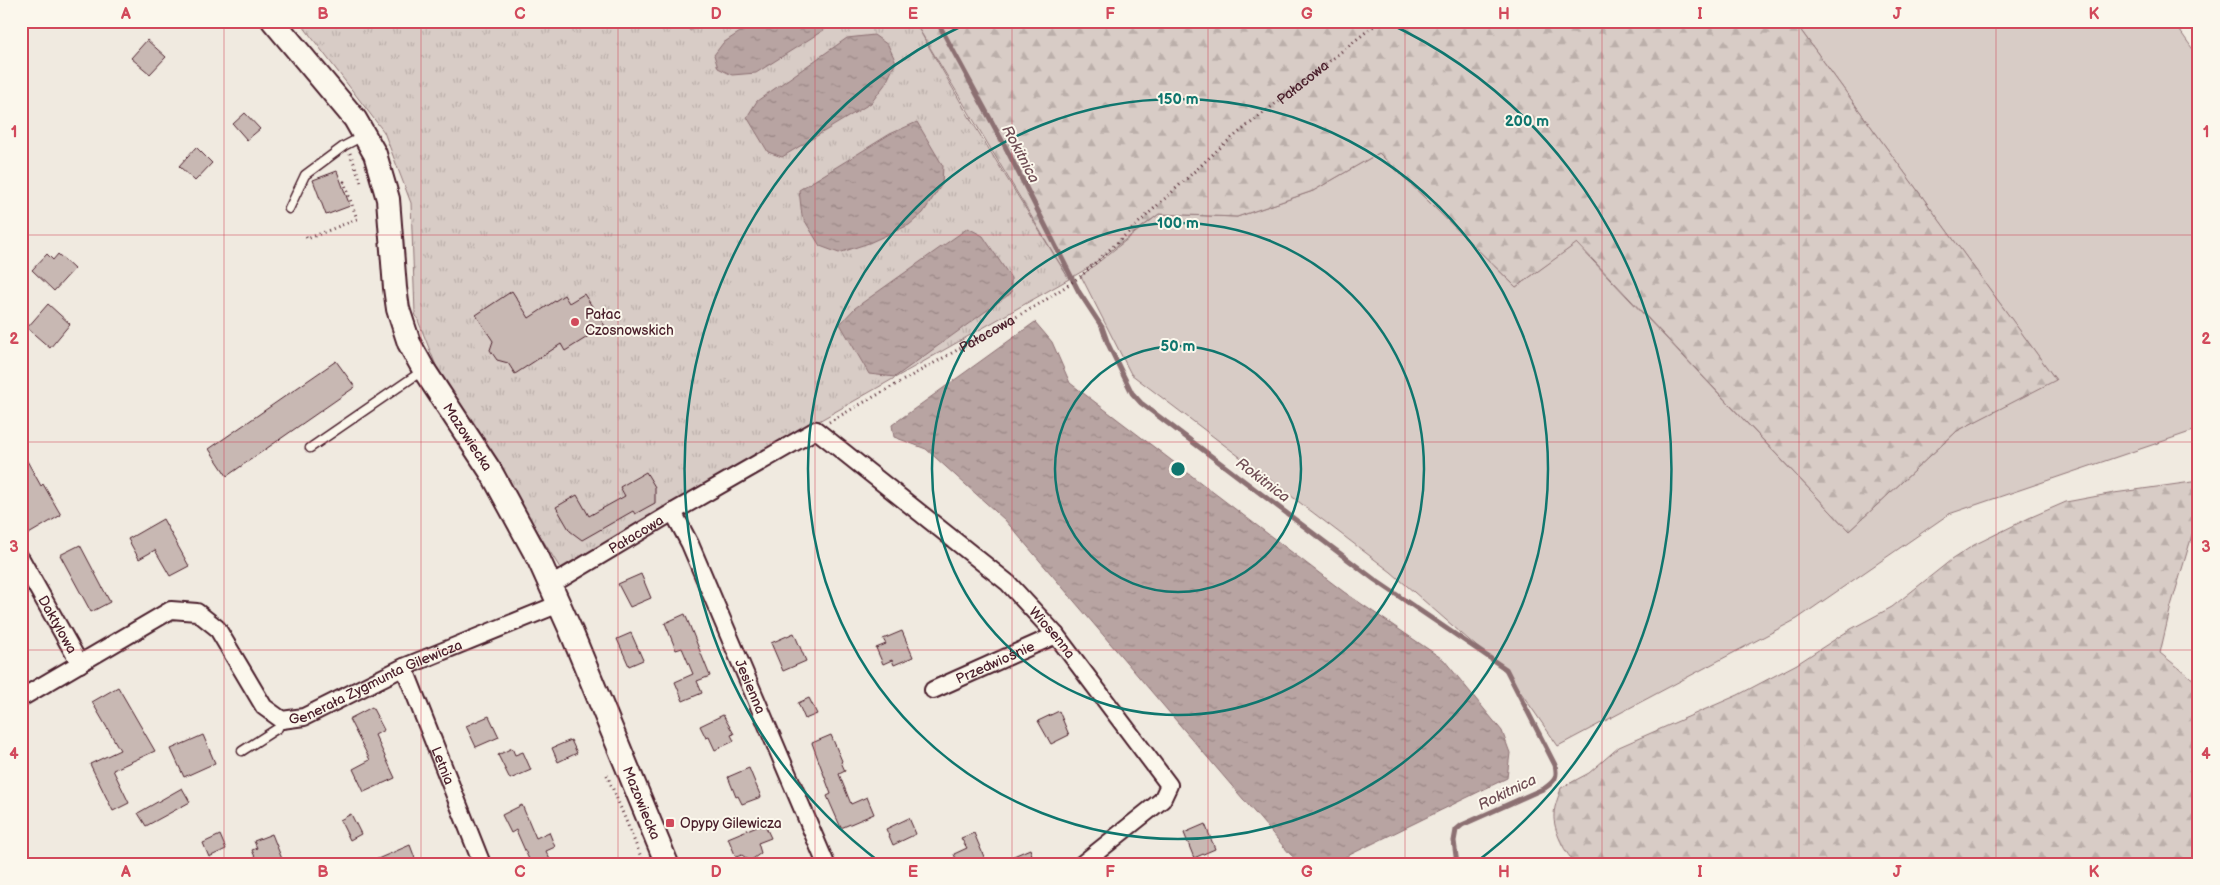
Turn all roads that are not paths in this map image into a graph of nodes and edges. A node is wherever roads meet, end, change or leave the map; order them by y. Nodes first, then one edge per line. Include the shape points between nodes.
1 (273, 21) edge
2 (356, 140) junction
3 (289, 209) dead end
4 (424, 370) junction
5 (816, 430) joint
6 (310, 448) dead end
7 (673, 512) junction
8 (21, 559) edge
9 (555, 595) junction
10 (1056, 635) junction
11 (80, 664) junction
12 (404, 667) junction
13 (933, 690) dead end
14 (21, 698) edge
15 (282, 720) junction
16 (242, 751) dead end
17 (482, 864) edge
18 (667, 864) edge
19 (826, 864) edge
20 (1082, 864) edge

1 - 2 street, Mazowiecka via 337,95
2 - 3 lane via 305,176
2 - 4 street, Mazowiecka via 382,174 388,199 398,309 409,343
4 - 6 lane
4 - 9 street, Mazowiecka via 491,472
5 - 7 street, Pałacowa
5 - 10 street, Wiosenna via 1008,583
7 - 9 street, Pałacowa
7 - 19 street, Jesienna via 690,544
8 - 11 street, Daktylowa
9 - 12 street, Generała Zygmunta Gilewicza
9 - 18 street, Mazowiecka
10 - 13 street, Przedwiośnie
10 - 20 street, Wiosenna via 1169,786 1162,800
11 - 14 street, Generała Zygmunta Gilewicza
11 - 15 street, Generała Zygmunta Gilewicza via 171,610 198,612 217,628 264,707
12 - 15 street, Generała Zygmunta Gilewicza via 304,717
12 - 17 street, Letnia
15 - 16 lane via 278,728

